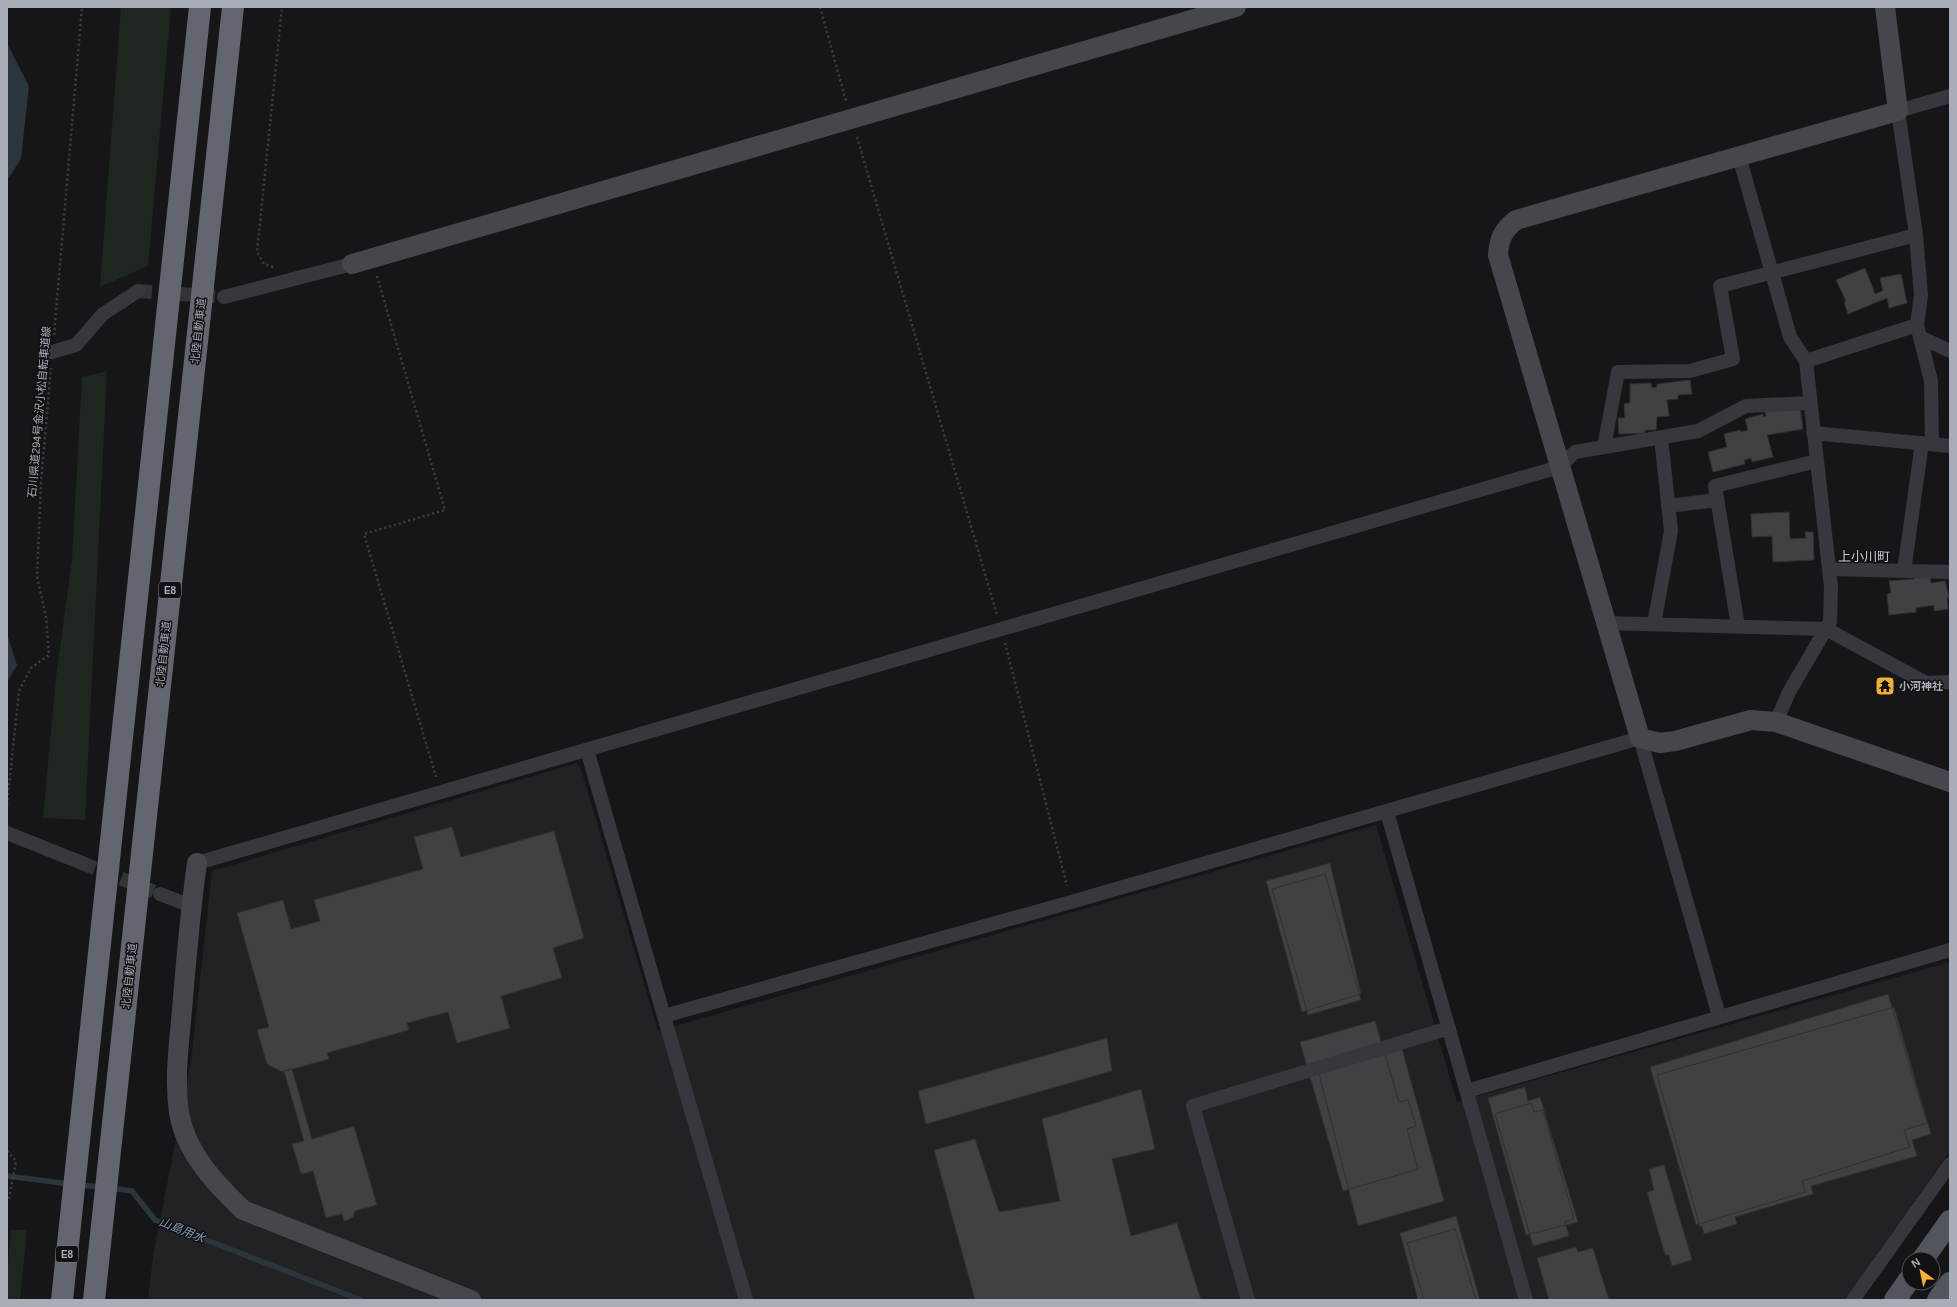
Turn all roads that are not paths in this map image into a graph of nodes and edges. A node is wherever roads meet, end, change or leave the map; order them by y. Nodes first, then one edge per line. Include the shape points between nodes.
1 (200, 7) edge
2 (233, 7) edge
3 (1236, 7) edge
4 (1885, 7) edge
5 (1950, 96) edge
6 (1898, 111) junction
7 (1739, 156) junction
8 (1916, 235) junction
9 (352, 264) joint
10 (1772, 273) junction
11 (138, 290) tunnel mouth
12 (224, 297) tunnel mouth
13 (1919, 331) junction
14 (1950, 351) edge
15 (52, 352) road end
16 (1806, 361) junction
17 (1809, 403) junction
18 (1813, 434) junction
19 (1661, 438) junction
20 (1927, 444) junction
21 (1950, 446) edge
22 (1604, 447) junction
23 (1817, 461) junction
24 (1559, 468) junction
25 (1717, 500) junction
26 (1668, 506) junction
27 (1829, 569) junction
28 (1904, 571) junction
29 (1950, 572) edge
30 (1605, 623) junction
31 (1654, 624) junction
32 (1738, 626) junction
33 (1826, 629) junction
34 (1950, 682) edge
35 (1776, 722) junction
36 (1640, 738) junction
37 (587, 750) junction
38 (1950, 782) edge
39 (1387, 812) junction
40 (7, 833) edge
41 (82, 863) tunnel mouth
42 (197, 863) joint
43 (160, 894) tunnel mouth
44 (190, 906) junction
45 (1950, 950) edge
46 (664, 1016) junction
47 (1719, 1016) junction
48 (1449, 1028) junction
49 (1467, 1091) junction
50 (1950, 1164) edge
51 (1950, 1221) edge
52 (1929, 1251) edge
53 (1950, 1283) edge
54 (1901, 1291) edge
55 (62, 1300) edge
56 (94, 1300) edge
57 (471, 1300) edge
58 (746, 1300) edge
59 (1248, 1300) edge
60 (1526, 1300) edge
61 (1853, 1300) edge
62 (1895, 1300) edge
63 (1938, 1300) edge

1 - 55 highway, E8
2 - 56 highway, 北陸自動車道 / E8
3 - 9 street
4 - 6 street
5 - 6 street
6 - 7 street
6 - 8 street
7 - 10 street
7 - 24 street via 1516,220 1506,227 1499,243 1498,255
8 - 10 street
8 - 13 street via 1921,295
9 - 12 street
10 - 16 street via 1790,337
10 - 22 street via 1720,286 1733,359 1690,371 1618,372
11 - 15 street via 103,314 76,345
13 - 14 street
13 - 16 street
13 - 20 street via 1931,382
16 - 17 street
17 - 18 street
17 - 19 street via 1746,406 1698,431
18 - 20 street
18 - 23 street
19 - 22 street
19 - 26 street
20 - 21 street
20 - 28 street
22 - 24 street via 1575,452
23 - 25 street via 1715,486
23 - 27 street
24 - 30 street
24 - 37 street
25 - 26 street
25 - 32 street
26 - 31 street via 1671,531
27 - 28 street
27 - 33 street via 1832,586 1830,622
28 - 29 street
30 - 31 street
30 - 36 street
31 - 32 street
32 - 33 street
33 - 34 street via 1926,683
33 - 35 street via 1789,692
35 - 36 street via 1751,720 1660,743
35 - 38 street
36 - 39 street
36 - 47 street
37 - 42 street
37 - 46 street
39 - 46 street
39 - 48 street
40 - 41 street
42 - 44 street
43 - 44 street
44 - 57 street via 176,1068 179,1113 198,1160 218,1186 243,1210
45 - 47 street
46 - 58 street
47 - 49 street
48 - 49 street
48 - 59 street via 1193,1106
49 - 60 street
50 - 61 street
51 - 52 main road
53 - 63 main road
54 - 62 main road

